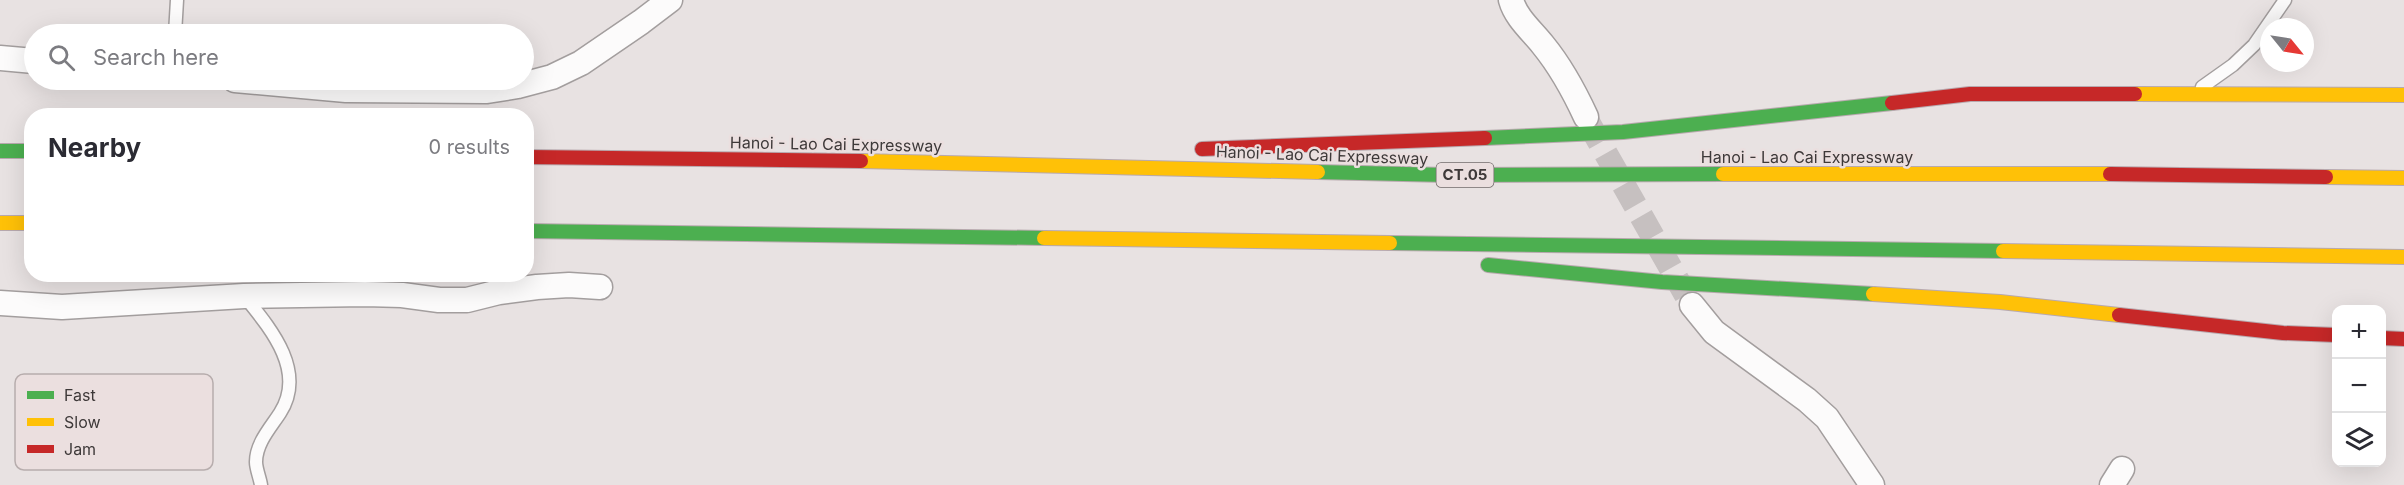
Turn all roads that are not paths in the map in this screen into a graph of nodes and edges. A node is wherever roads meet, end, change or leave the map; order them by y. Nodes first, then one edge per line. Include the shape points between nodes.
1 (177, 0) edge
2 (670, 0) edge
3 (1511, 0) edge
4 (2285, 0) edge
5 (176, 24) edge
6 (0, 58) edge
7 (24, 60) edge
8 (534, 82) edge
9 (346, 90) edge
10 (493, 90) edge
11 (2193, 93) junction
12 (2404, 95) edge
13 (1586, 117) tunnel mouth
14 (1184, 149) dead end
15 (0, 151) edge
16 (24, 151) edge
17 (1101, 153) dead end
18 (534, 157) edge
19 (899, 161) junction
20 (2404, 178) edge
21 (0, 223) edge
22 (24, 223) edge
23 (534, 231) edge
24 (1262, 243) junction
25 (1403, 257) dead end
26 (2404, 257) edge
27 (1474, 264) dead end
28 (600, 287) dead end
29 (244, 296) junction
30 (0, 303) edge
31 (1692, 305) tunnel mouth
32 (2332, 335) edge
33 (2386, 338) edge
34 (2404, 339) edge
35 (1869, 484) edge
36 (261, 485) edge

1 - 5 lane
2 - 8 street via 581,63
3 - 13 street via 1574,90
4 - 11 lane via 2254,45 2234,65
6 - 7 street
9 - 10 street
11 - 12 highway
11 - 14 highway via 1970,94 1623,132
15 - 16 highway
17 - 19 highway
18 - 19 highway, Hanoi - Lao Cai Expressway / CT.05
19 - 20 highway, Hanoi - Lao Cai Expressway / CT.05 via 1446,175 2025,173
21 - 22 highway
23 - 24 highway
24 - 25 highway
24 - 26 highway
27 - 32 highway via 1662,282 2000,302 2283,333
28 - 29 street via 537,287 467,300 402,295
29 - 30 street via 62,307
29 - 36 lane via 278,341 289,375 282,411 261,444 256,461
31 - 35 street via 1714,332 1808,399 1827,418
33 - 34 highway

